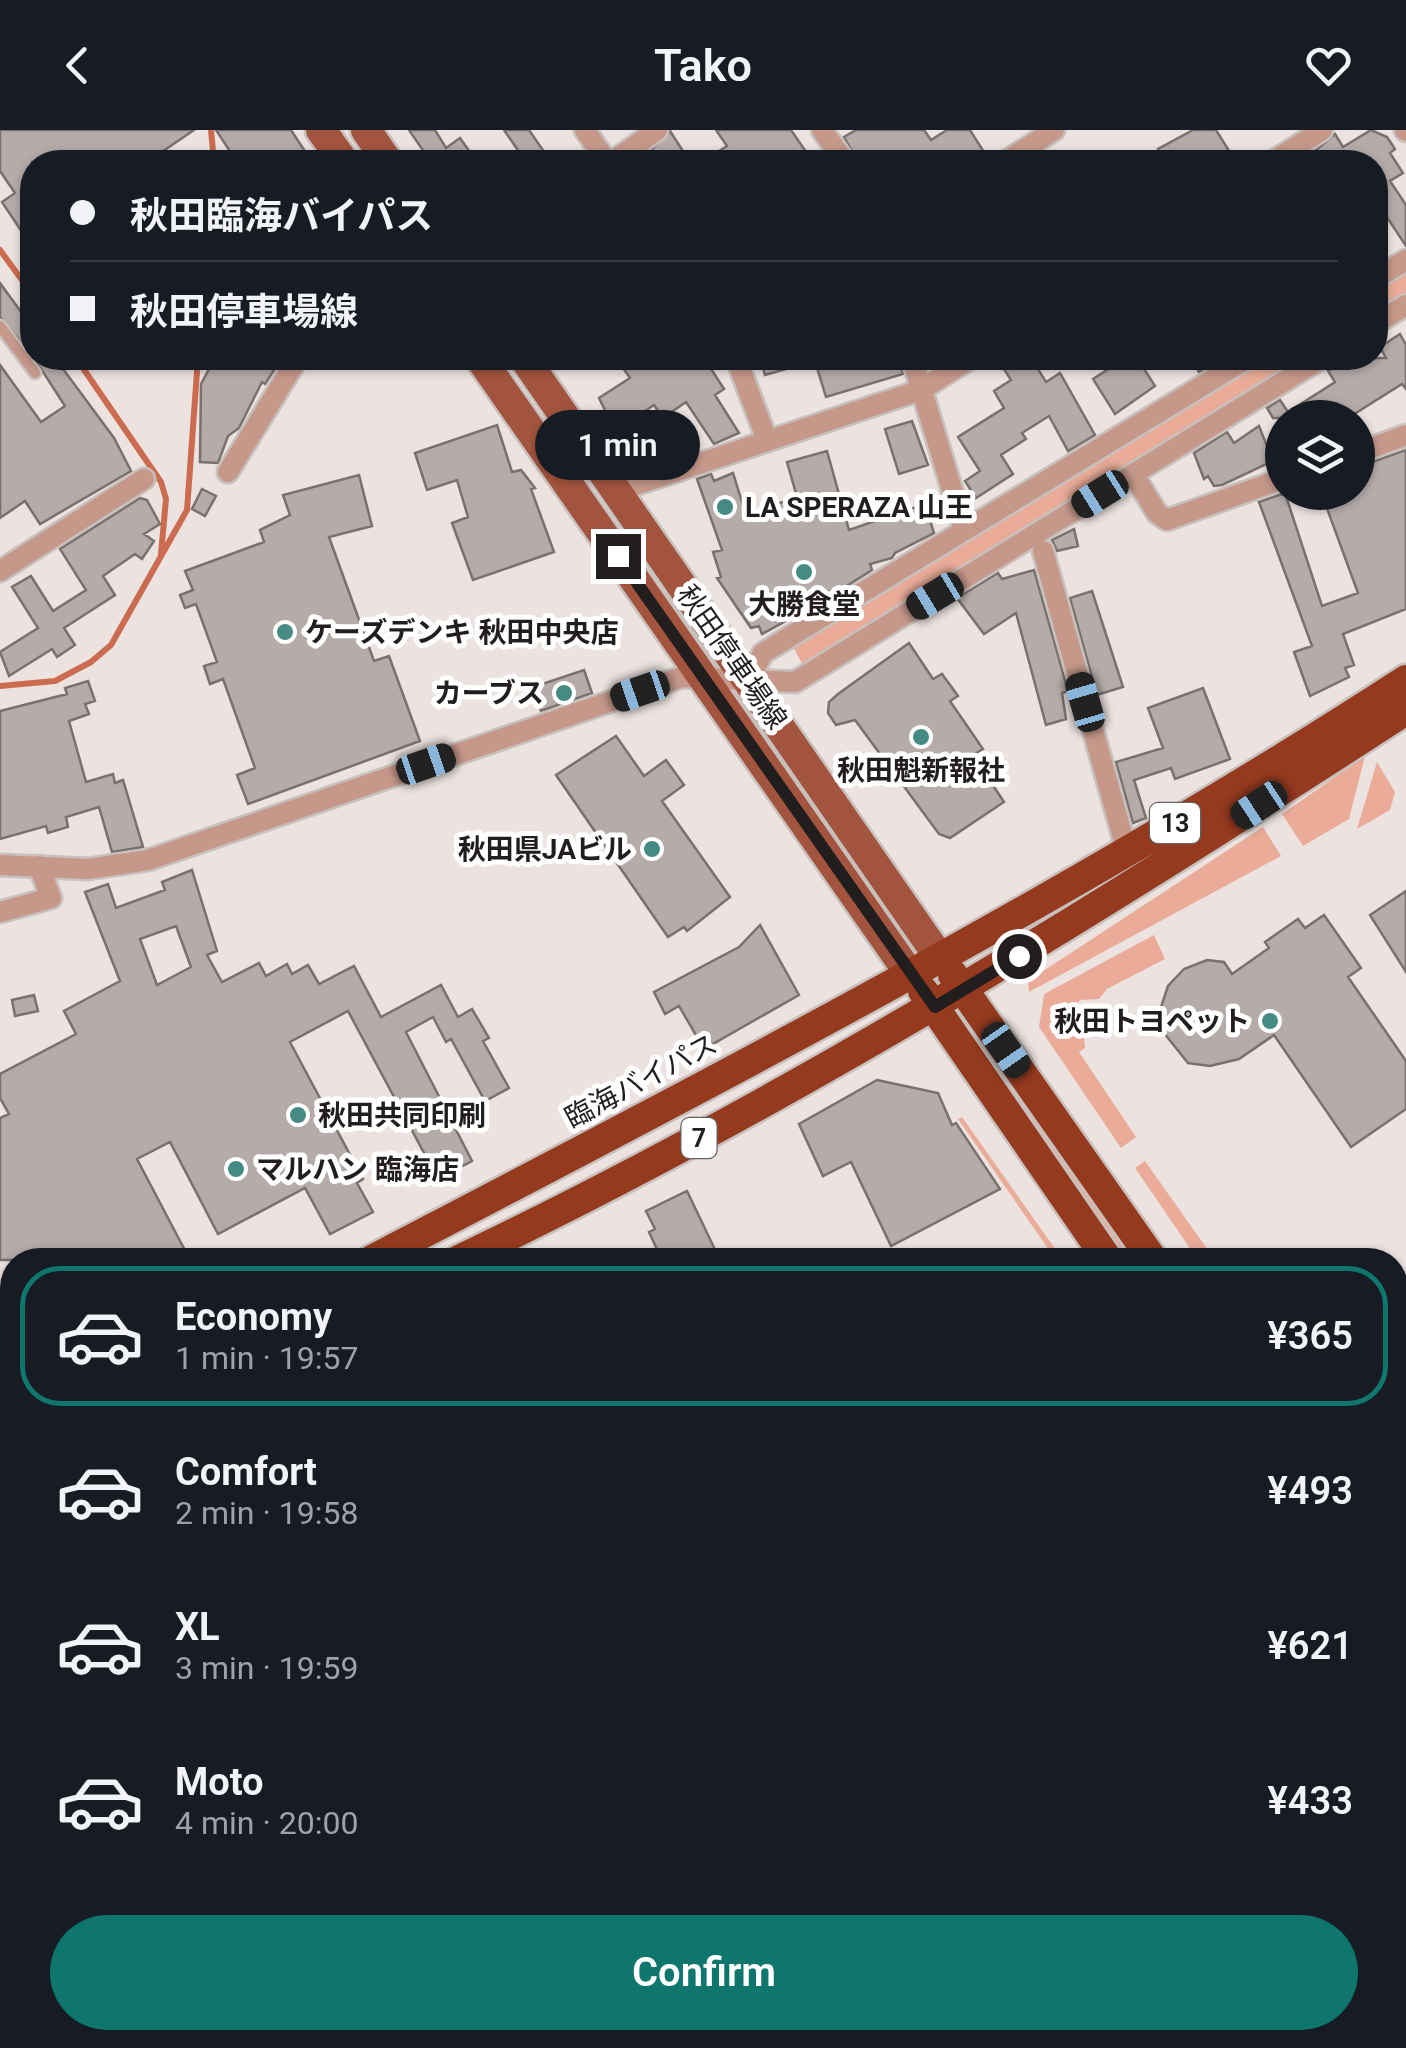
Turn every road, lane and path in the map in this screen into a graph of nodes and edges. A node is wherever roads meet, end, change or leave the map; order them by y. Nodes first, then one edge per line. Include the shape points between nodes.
1 (585, 130) edge
2 (658, 130) edge
3 (1054, 130) edge
4 (1322, 130) edge
5 (601, 150) edge
6 (628, 150) edge
7 (1023, 150) edge
8 (1291, 150) edge
9 (0, 326) edge
10 (20, 354) edge
11 (32, 370) edge
12 (291, 370) edge
13 (488, 370) edge
14 (532, 370) edge
15 (740, 370) edge
16 (915, 370) edge
17 (953, 370) edge
18 (1228, 370) edge
19 (1303, 370) edge
20 (34, 373) dead end
21 (921, 390) junction
22 (1406, 436) edge
23 (766, 440) junction
24 (1375, 446) edge
25 (228, 472) dead end
26 (1134, 474) junction
27 (144, 478) dead end
28 (1265, 485) edge
29 (616, 492) junction
30 (964, 529) junction
31 (1044, 551) dead end
32 (0, 571) edge
33 (702, 675) junction
34 (749, 679) junction
35 (1406, 680) edge
36 (1406, 710) edge
37 (1126, 852) junction
38 (0, 864) edge
39 (39, 866) junction
40 (0, 912) edge
41 (939, 958) junction
42 (909, 973) junction
43 (965, 990) junction
44 (935, 1007) junction
45 (394, 1248) edge
46 (483, 1248) edge
47 (1100, 1248) edge
48 (1145, 1248) edge

1 - 5 street
2 - 6 street
3 - 7 street
4 - 8 street
9 - 10 lane
11 - 20 lane
12 - 25 street
13 - 33 main road, 秋田停車場線
14 - 29 main road, 秋田停車場線
15 - 23 street
16 - 21 street
17 - 21 street
18 - 30 street
19 - 26 street
21 - 23 street
21 - 30 street
22 - 24 street
23 - 29 street
26 - 28 street via 1167,520
26 - 34 street via 796,682
27 - 32 street
29 - 34 main road, 秋田停車場線
30 - 34 street via 763,653
31 - 37 street
33 - 34 street
33 - 39 street via 148,860 116,867
33 - 42 main road, 秋田停車場線
34 - 41 main road, 秋田停車場線
35 - 37 highway, 13
36 - 43 highway, 13
37 - 41 highway, 13
38 - 39 street
39 - 40 street via 51,898
41 - 42 highway, 臨海バイパス / 13
41 - 43 highway
42 - 44 highway
42 - 45 highway, 臨海バイパス / 7
43 - 44 highway, 13
43 - 48 highway
44 - 46 highway, 7 via 752,1111
44 - 47 highway

